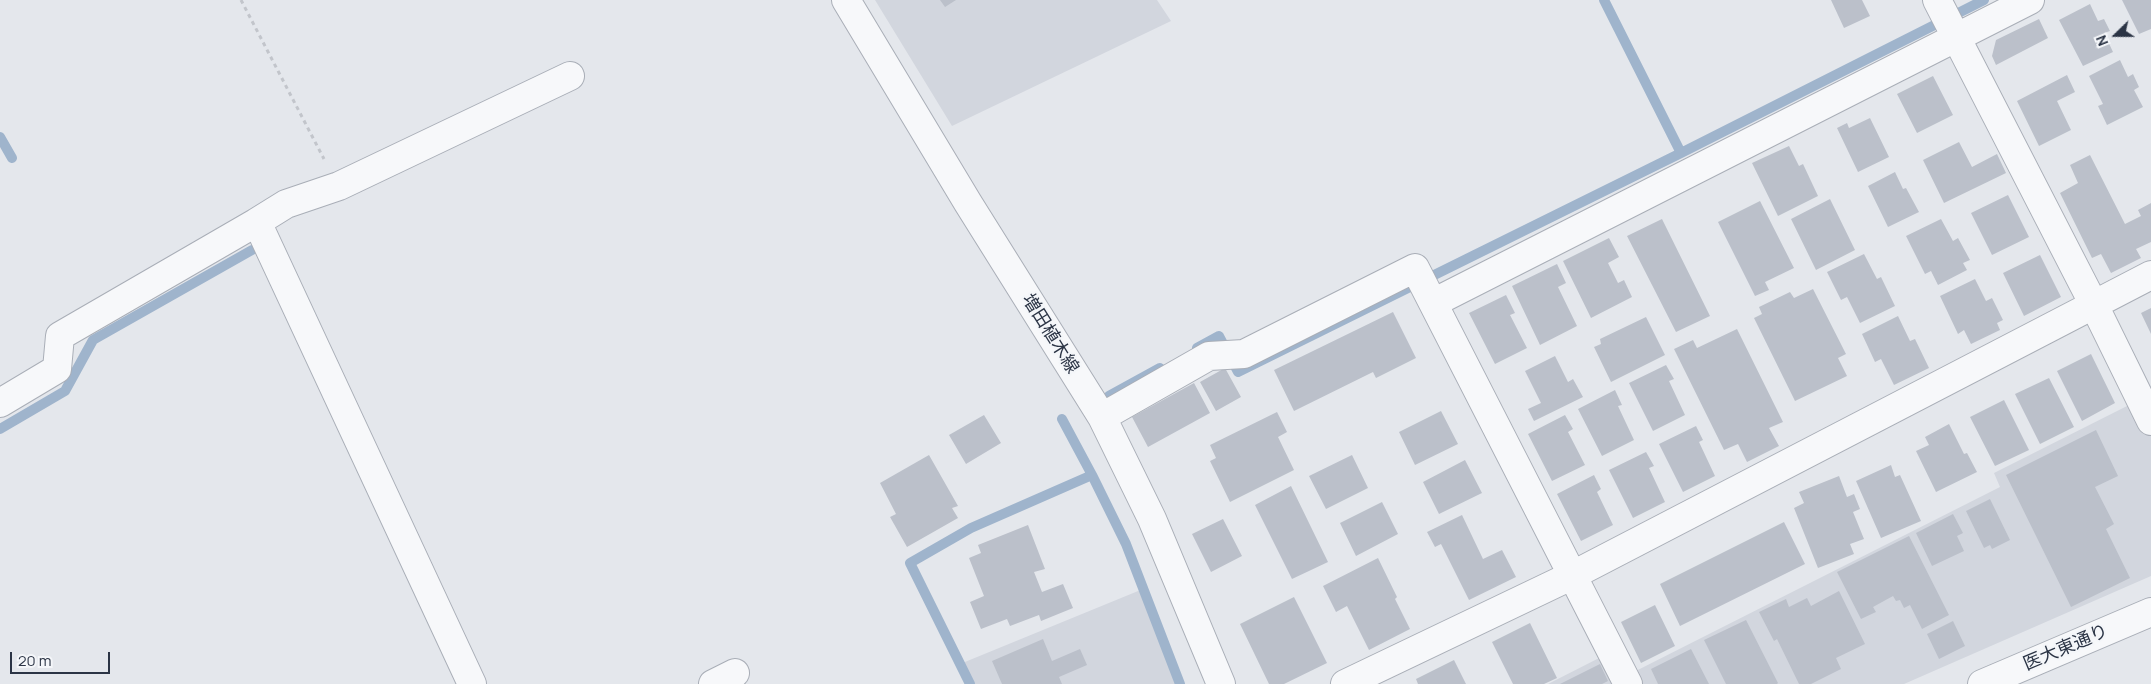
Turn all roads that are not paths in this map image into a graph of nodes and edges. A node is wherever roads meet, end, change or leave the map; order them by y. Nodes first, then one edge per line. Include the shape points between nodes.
1 (846, 0) edge
2 (2030, 0) edge
3 (1946, 18) edge
4 (570, 76) dead end
5 (257, 222) junction
6 (2151, 275) edge
7 (1431, 299) junction
8 (2094, 305) junction
9 (0, 403) edge
10 (1102, 417) junction
11 (2151, 421) edge
12 (1573, 575) junction
13 (2151, 612) edge
14 (472, 684) edge
15 (1221, 684) edge
16 (1346, 684) edge
17 (1628, 684) edge
18 (1982, 684) edge

1 - 10 street, 増田植木線
2 - 3 street
3 - 7 street
3 - 8 street
4 - 5 street via 339,186 286,204
5 - 9 street via 60,336 57,369
5 - 14 street
6 - 8 street
7 - 10 street via 1415,268 1244,354 1209,356
7 - 12 street
8 - 11 street
8 - 12 street
10 - 15 street, 増田植木線 via 1152,519
12 - 16 street
12 - 17 street
13 - 18 street, 医大東通り

